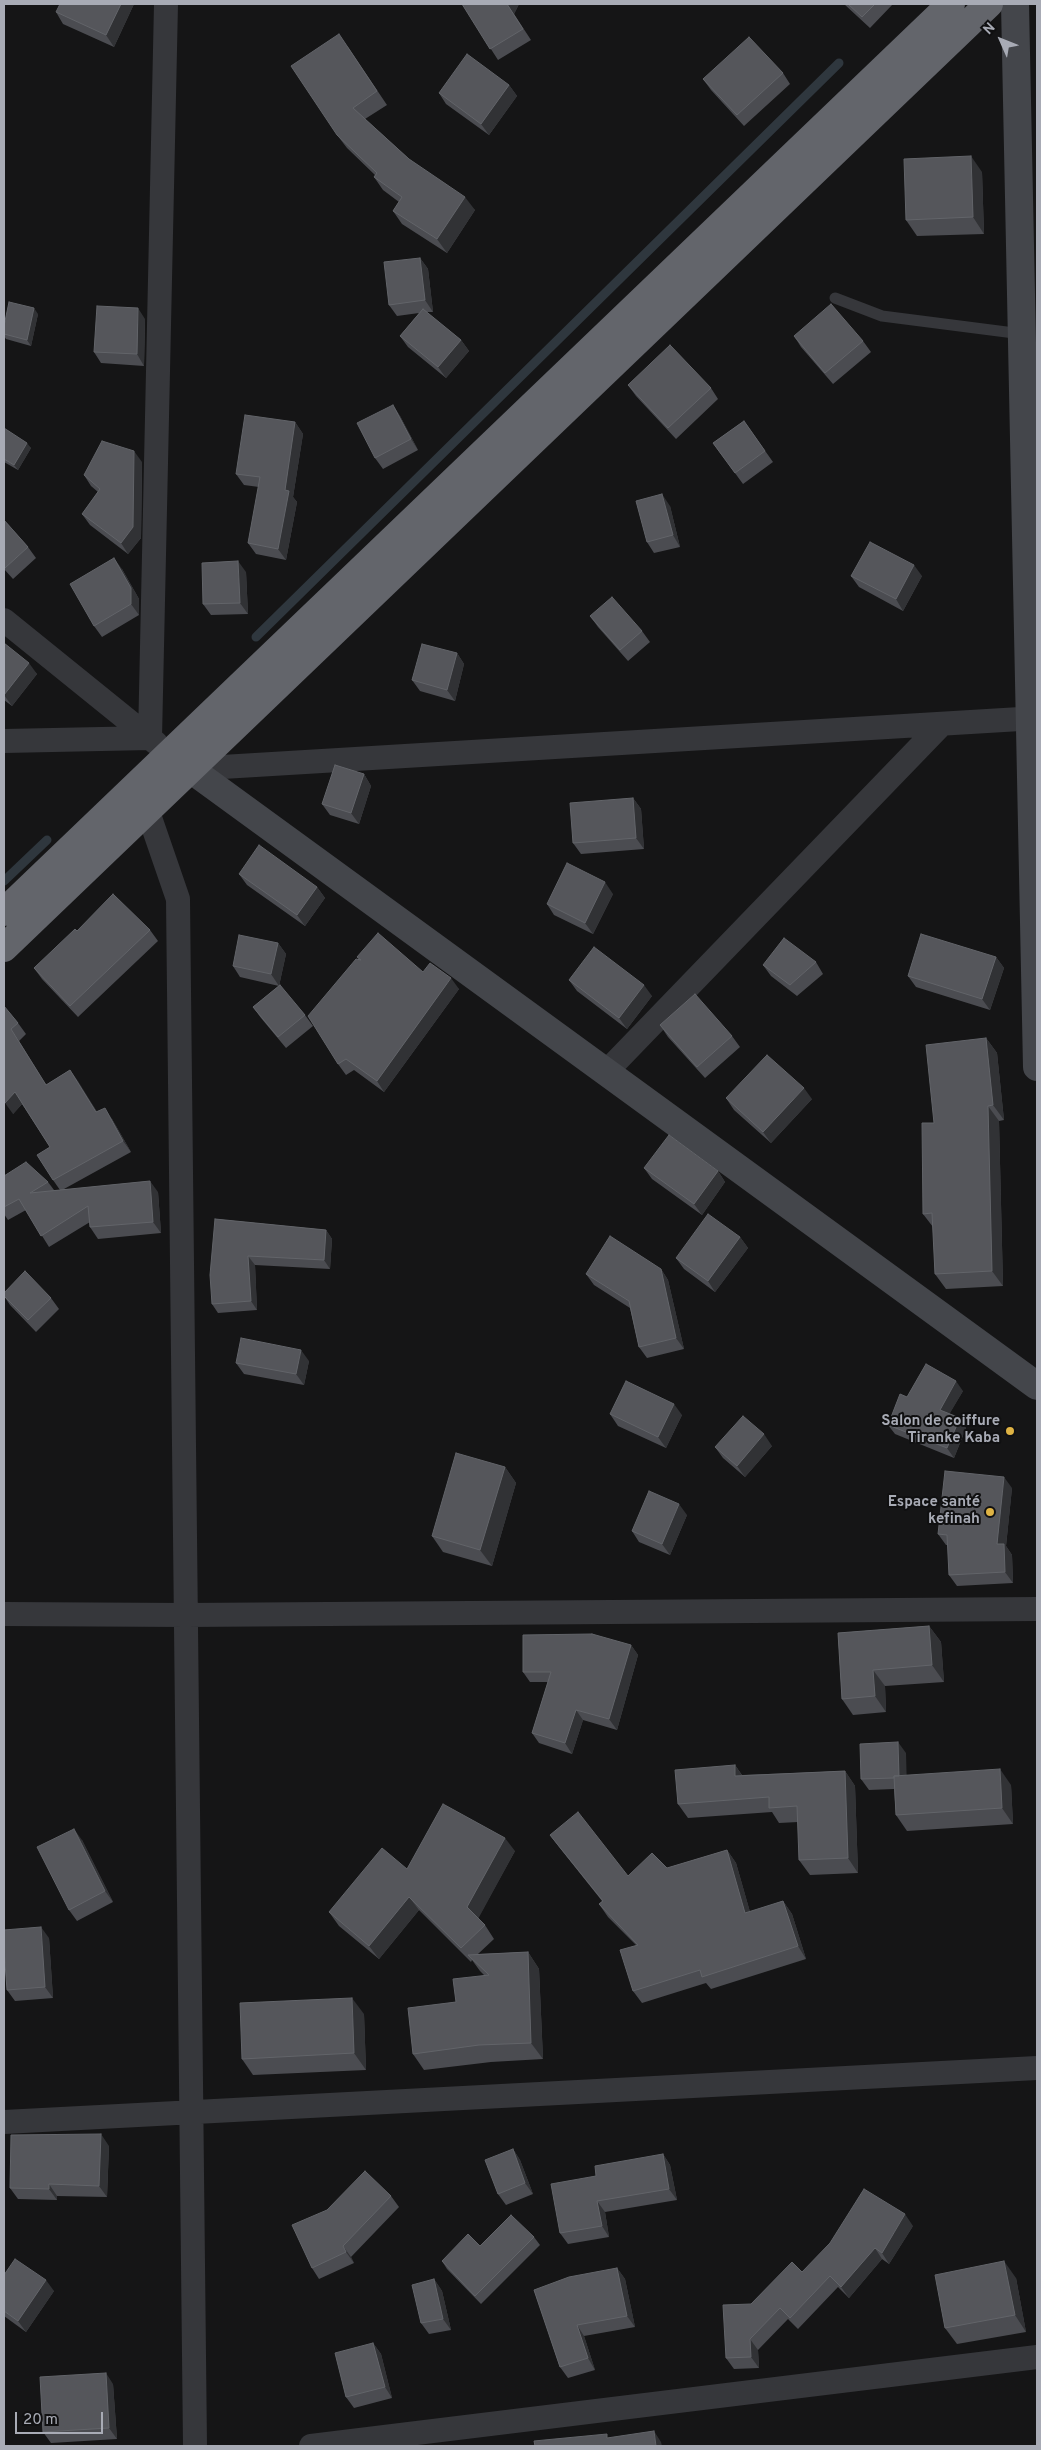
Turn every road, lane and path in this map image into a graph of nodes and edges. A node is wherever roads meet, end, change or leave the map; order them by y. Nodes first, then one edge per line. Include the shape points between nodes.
1 (166, 4) edge
2 (951, 4) edge
3 (989, 4) edge
4 (1015, 4) edge
5 (835, 298) dead end
6 (1022, 334) junction
7 (4, 620) edge
8 (1033, 648) edge
9 (1034, 718) edge
10 (942, 724) junction
11 (4, 741) edge
12 (169, 753) junction
13 (147, 809) junction
14 (4, 912) edge
15 (4, 948) edge
16 (1037, 1067) edge
17 (606, 1072) junction
18 (1037, 1386) edge
19 (1037, 1609) edge
20 (4, 1614) edge
21 (186, 1615) junction
22 (1037, 2068) edge
23 (192, 2112) junction
24 (4, 2122) edge
25 (1037, 2357) edge
26 (196, 2446) edge
27 (311, 2446) edge

1 - 12 street
2 - 12 highway
3 - 12 highway
4 - 6 street
5 - 6 lane via 882,316
6 - 8 street
7 - 12 street
8 - 9 street
9 - 10 street
9 - 16 street
10 - 12 street
10 - 17 street
11 - 12 street
12 - 13 highway
12 - 14 highway
12 - 17 street
13 - 15 highway
13 - 21 street via 178,899
17 - 18 street
19 - 21 street
20 - 21 street
21 - 23 street
22 - 23 street
23 - 24 street
23 - 26 street
25 - 27 street

